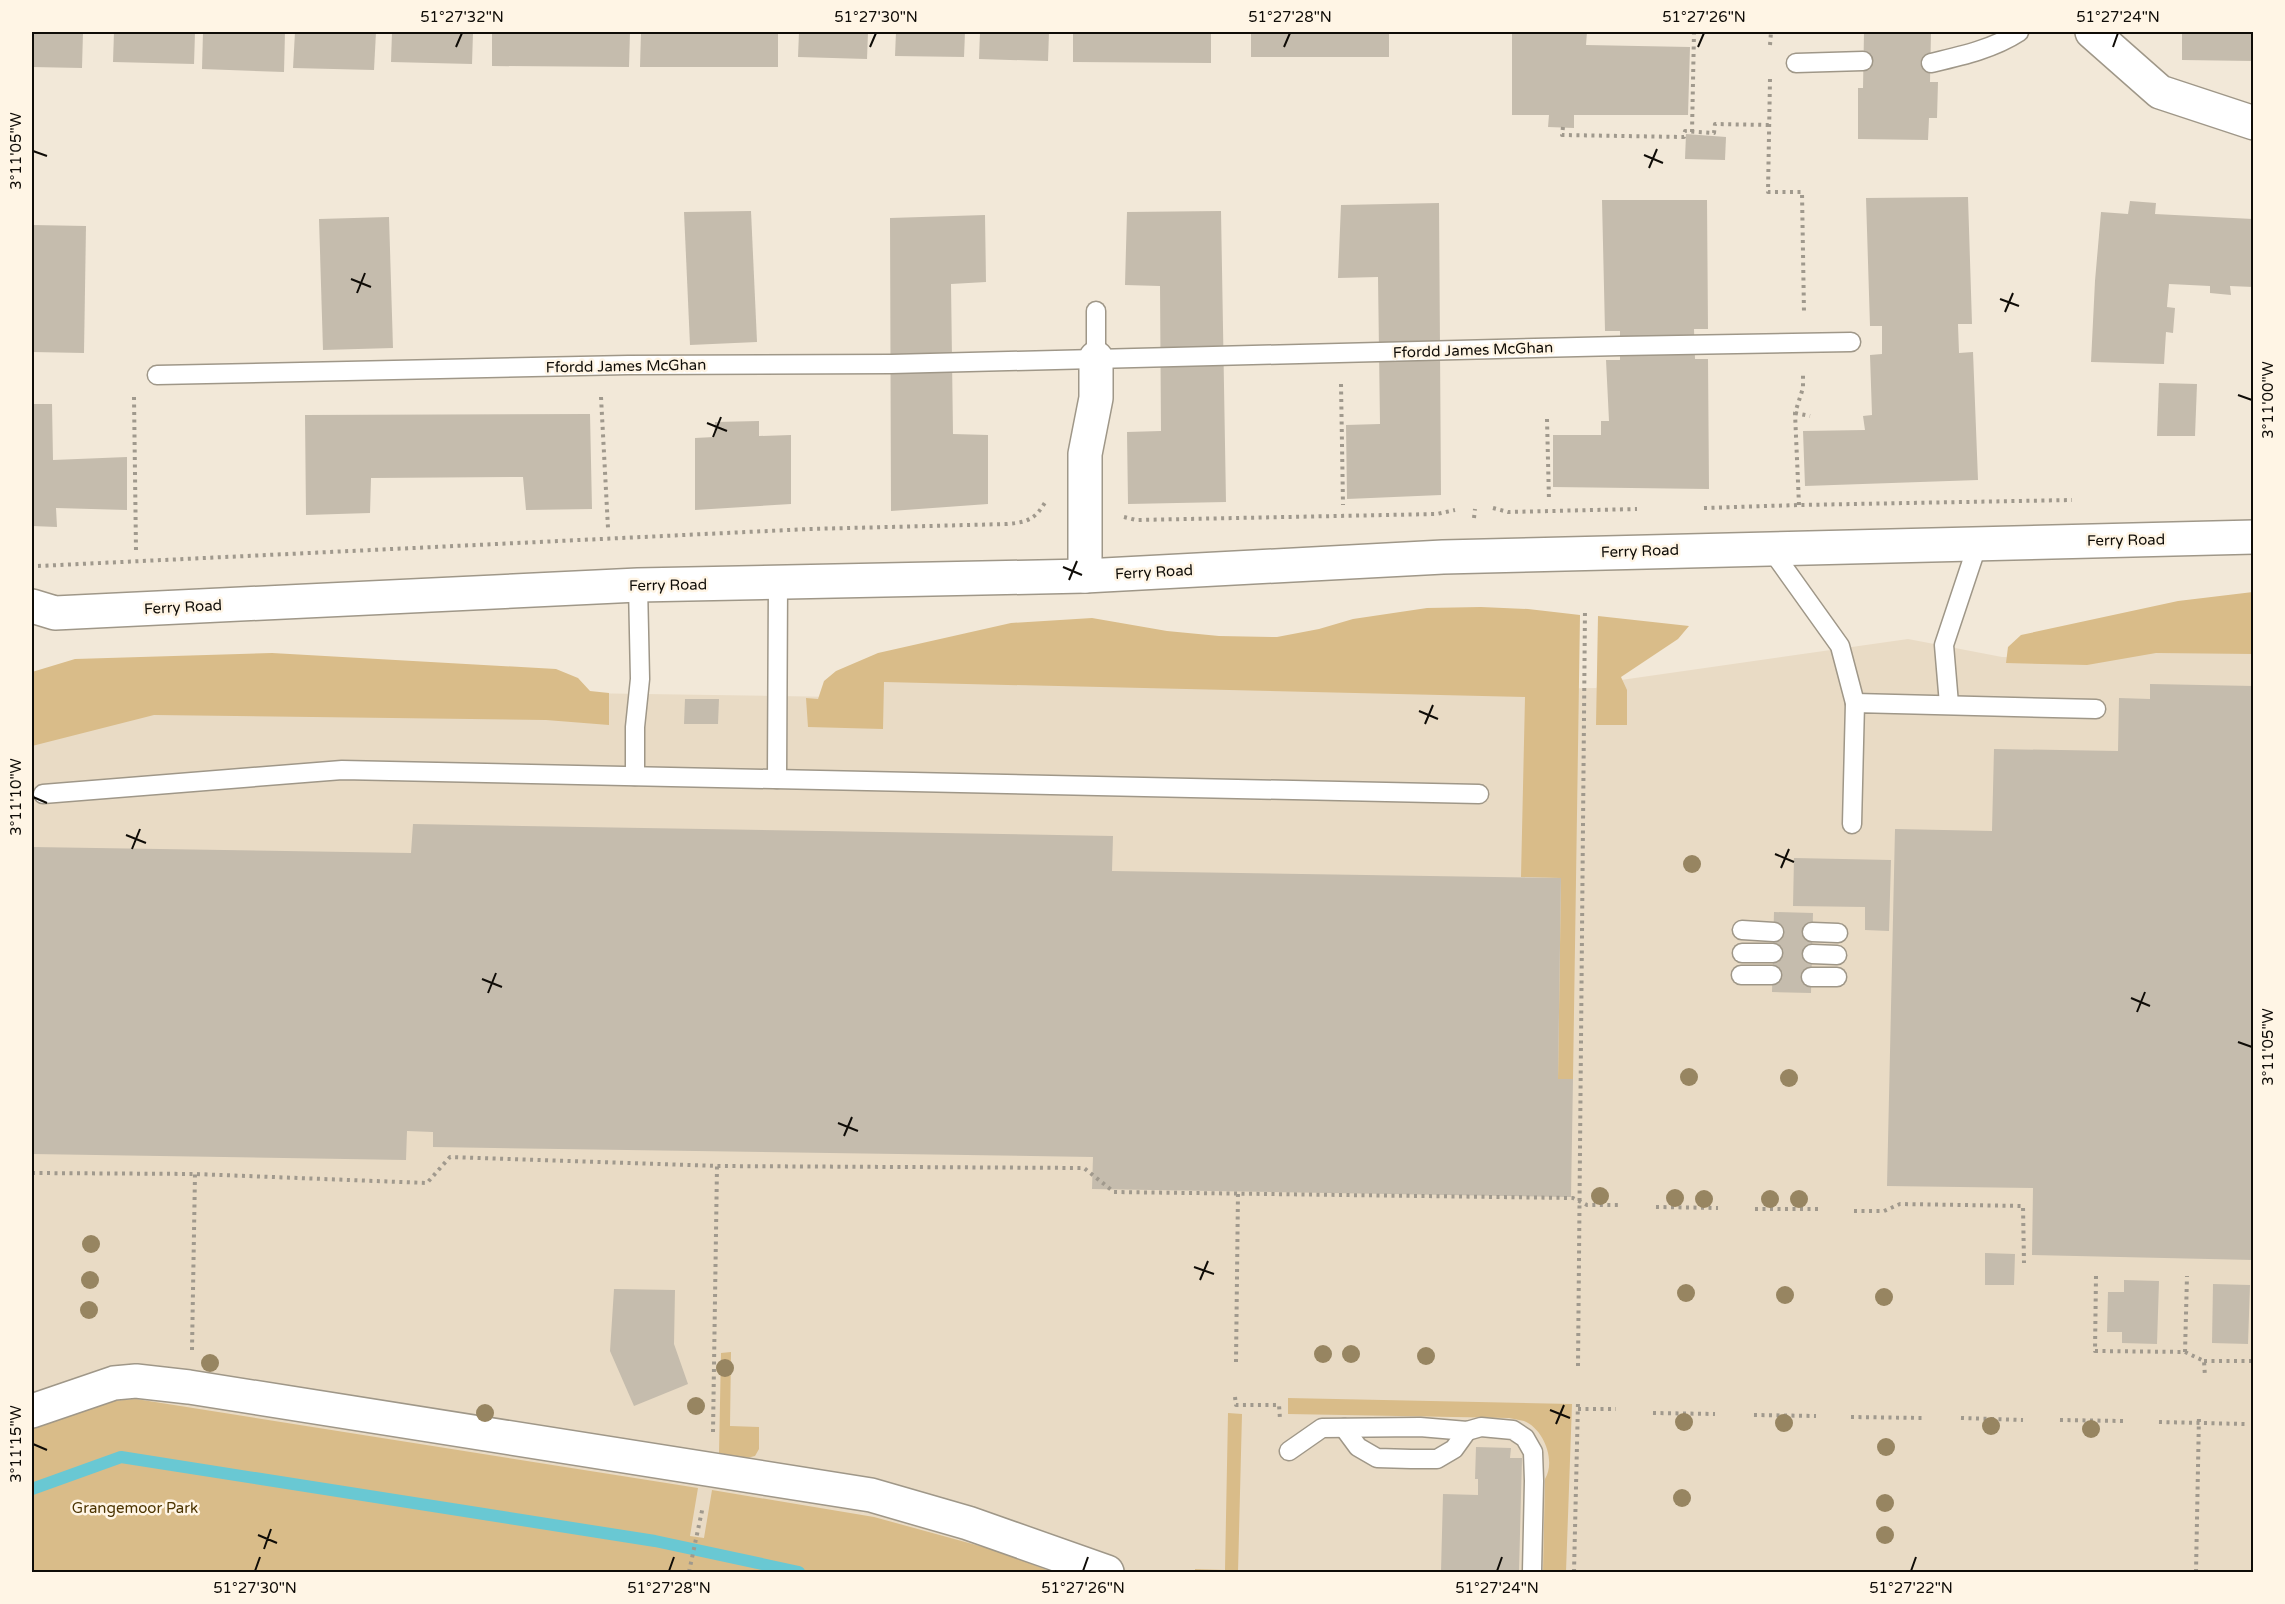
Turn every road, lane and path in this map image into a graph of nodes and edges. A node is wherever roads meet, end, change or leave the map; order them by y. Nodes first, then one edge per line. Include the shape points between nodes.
1 (1694, 32) edge
2 (2019, 32) edge
3 (2092, 32) edge
4 (1863, 61) dead end
5 (1796, 63) dead end
6 (1930, 63) dead end
7 (2253, 123) edge
8 (1563, 127) dead end
9 (1692, 132) junction
10 (1096, 311) dead end
11 (1851, 342) dead end
12 (1803, 343) junction
13 (1341, 353) junction
14 (1096, 357) junction
15 (599, 366) junction
16 (157, 375) dead end
17 (134, 397) dead end
18 (1795, 413) junction
19 (1810, 416) dead end
20 (1547, 419) dead end
21 (1049, 496) dead end
22 (2081, 500) dead end
23 (1549, 501) dead end
24 (1343, 505) dead end
25 (1799, 505) junction
26 (1493, 508) dead end
27 (1704, 508) dead end
28 (1637, 509) dead end
29 (1455, 510) dead end
30 (1119, 516) dead end
31 (608, 528) dead end
32 (2253, 537) edge
33 (1978, 543) junction
34 (1770, 548) junction
35 (136, 550) dead end
36 (32, 567) edge
37 (1085, 576) junction
38 (778, 583) junction
39 (638, 585) junction
40 (1586, 609) dead end
41 (39, 617) edge
42 (1855, 703) junction
43 (1949, 704) junction
44 (2096, 709) dead end
45 (635, 776) junction
46 (777, 779) junction
47 (43, 794) dead end
48 (1479, 794) dead end
49 (1852, 824) dead end
50 (1742, 930) dead end
51 (1773, 932) dead end
52 (1812, 932) dead end
53 (1838, 933) dead end
54 (1742, 953) dead end
55 (1773, 953) dead end
56 (1812, 954) dead end
57 (1837, 954) dead end
58 (1741, 975) dead end
59 (1772, 975) dead end
60 (1811, 976) dead end
61 (1837, 977) dead end
62 (717, 1166) junction
63 (32, 1173) edge
64 (195, 1174) junction
65 (1238, 1192) junction
66 (1581, 1201) junction
67 (1619, 1205) dead end
68 (1656, 1207) dead end
69 (1718, 1208) dead end
70 (1755, 1209) dead end
71 (1819, 1209) dead end
72 (1854, 1211) dead end
73 (2024, 1263) dead end
74 (2096, 1276) dead end
75 (2187, 1276) dead end
76 (2185, 1352) junction
77 (192, 1358) dead end
78 (2204, 1361) junction
79 (2253, 1361) edge
80 (1236, 1362) dead end
81 (1578, 1366) dead end
82 (2205, 1377) dead end
83 (1235, 1397) dead end
84 (1578, 1402) dead end
85 (1578, 1409) junction
86 (1616, 1410) dead end
87 (32, 1412) edge
88 (1653, 1413) dead end
89 (1279, 1414) dead end
90 (1715, 1414) dead end
91 (2199, 1414) dead end
92 (1754, 1415) dead end
93 (1816, 1416) dead end
94 (1851, 1418) dead end
95 (1923, 1418) dead end
96 (1961, 1418) dead end
97 (2023, 1420) dead end
98 (2060, 1420) dead end
99 (2123, 1421) dead end
100 (2159, 1422) dead end
101 (2199, 1423) junction
102 (2245, 1424) dead end
103 (1344, 1428) junction
104 (1467, 1431) junction
105 (713, 1440) dead end
106 (1288, 1451) dead end
107 (704, 1498) dead end
108 (689, 1572) edge
109 (1107, 1572) edge
110 (1532, 1572) edge
111 (1574, 1572) edge
112 (2196, 1572) edge

1 - 9 path
2 - 6 lane via 1966,55
3 - 7 street via 2160,92
4 - 5 lane
8 - 9 path via 1563,135 1684,137 1685,131
9 - 12 path via 1714,133 1715,124 1769,125 1768,192 1802,192
10 - 14 lane
11 - 12 lane, Ffordd James McGhan
12 - 13 lane, Ffordd James McGhan
12 - 18 path via 1803,388
13 - 14 lane, Ffordd James McGhan
13 - 24 path
14 - 15 lane, Ffordd James McGhan via 891,364
14 - 37 street via 1096,398 1085,454
15 - 16 lane, Ffordd James McGhan
15 - 31 path
17 - 35 path
18 - 19 path
18 - 25 path
20 - 23 path
21 - 36 path via 1037,515 1025,522 1007,524 809,529
22 - 25 path
25 - 27 path
26 - 28 path via 1508,512
29 - 30 path via 1437,514 1136,520
32 - 33 street, Ferry Road
33 - 34 street, Ferry Road
33 - 43 lane via 1944,645
34 - 37 street, Ferry Road via 1443,557
34 - 42 lane via 1840,646
37 - 38 street, Ferry Road
38 - 39 street, Ferry Road
38 - 46 lane
39 - 41 street, Ferry Road
39 - 45 lane via 640,679 634,727
40 - 66 path
42 - 43 lane
42 - 49 lane
43 - 44 lane via 2005,709
45 - 46 lane
45 - 47 lane via 342,770
46 - 48 lane
50 - 51 lane
52 - 53 lane
54 - 55 lane
56 - 57 lane
58 - 59 lane
60 - 61 lane
62 - 64 path via 450,1157 427,1183
62 - 65 path via 1084,1168 1114,1192
62 - 105 path
63 - 64 path
64 - 77 path
65 - 66 path
65 - 80 path
66 - 67 path
66 - 81 path
68 - 69 path
70 - 71 path
72 - 73 path via 1884,1211 1900,1204 2023,1206
74 - 76 path via 2094,1351
75 - 76 path
76 - 78 path
78 - 79 path
78 - 82 path
83 - 89 path via 1236,1405 1279,1405
84 - 85 path
85 - 86 path
85 - 111 path
87 - 109 street via 114,1383 136,1381 200,1389 871,1495 968,1523
88 - 90 path
91 - 101 path
92 - 93 path
94 - 95 path
96 - 97 path
98 - 99 path
100 - 101 path
101 - 102 path
101 - 112 path
103 - 104 lane
103 - 104 lane via 1358,1447 1377,1458 1400,1459 1437,1459 1454,1449
103 - 106 lane via 1322,1428
104 - 110 lane via 1481,1427 1513,1430 1526,1438 1533,1452
107 - 108 path

